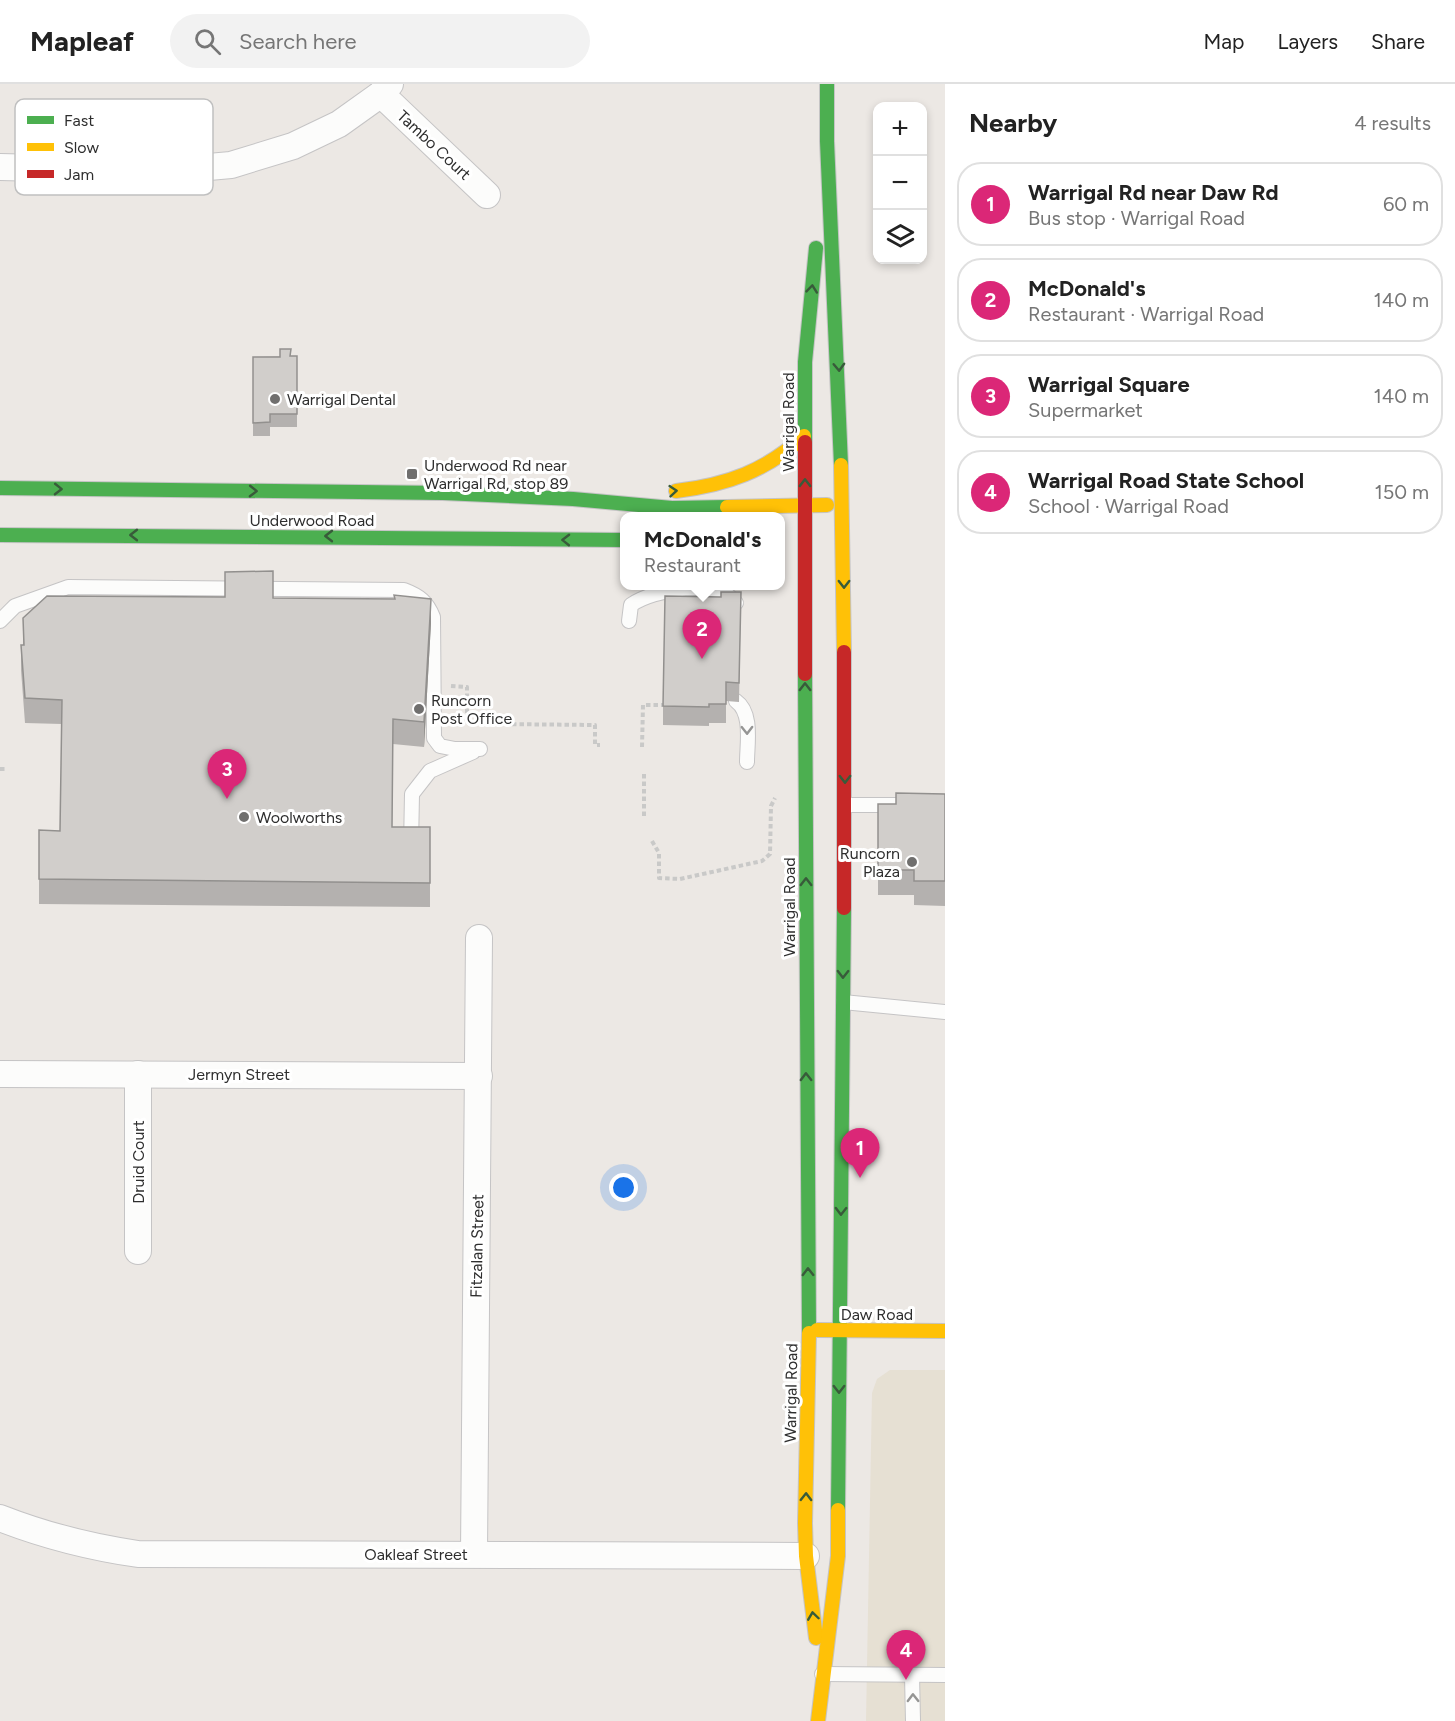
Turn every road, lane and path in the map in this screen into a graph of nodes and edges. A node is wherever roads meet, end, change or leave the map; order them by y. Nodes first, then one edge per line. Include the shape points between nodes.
1 (827, 84) edge
2 (385, 89) edge
3 (827, 141) junction
4 (0, 167) edge
5 (15, 167) edge
6 (213, 167) edge
7 (487, 195) dead end
8 (804, 436) junction
9 (0, 488) edge
10 (573, 499) junction
11 (843, 504) junction
12 (805, 506) junction
13 (0, 535) edge
14 (620, 540) edge
15 (788, 542) dead end
16 (804, 542) junction
17 (844, 542) junction
18 (669, 590) edge
19 (697, 590) edge
20 (737, 611) edge
21 (0, 621) edge
22 (629, 621) dead end
23 (444, 686) dead end
24 (736, 701) edge
25 (664, 705) edge
26 (467, 723) dead end
27 (497, 724) dead end
28 (600, 745) dead end
29 (642, 747) dead end
30 (747, 762) dead end
31 (0, 769) edge
32 (7, 769) dead end
33 (644, 772) dead end
34 (780, 790) dead end
35 (845, 805) junction
36 (911, 805) edge
37 (644, 816) dead end
38 (652, 841) dead end
39 (411, 852) edge
40 (479, 938) dead end
41 (805, 1002) junction
42 (843, 1002) junction
43 (945, 1012) edge
44 (0, 1074) edge
45 (138, 1074) junction
46 (479, 1076) junction
47 (138, 1251) dead end
48 (809, 1330) junction
49 (839, 1330) junction
50 (945, 1331) edge
51 (0, 1518) edge
52 (474, 1554) junction
53 (822, 1556) junction
54 (822, 1674) junction
55 (912, 1675) junction
56 (945, 1675) edge
57 (818, 1721) edge
58 (913, 1721) edge

1 - 3 main road, Warrigal Road
2 - 6 street via 339,124 293,146
2 - 7 street, Tambo Court
8 -> 3 main road, Warrigal Road via 805,362
3 -> 11 main road, Warrigal Road
4 - 5 street
10 -> 8 main road, Underwood Road via 710,487 738,480 783,458
12 -> 8 main road, Warrigal Road
9 -> 10 main road, Underwood Road
10 - 12 main road, Underwood Road via 672,508
11 - 12 main road, Underwood Road
11 - 17 main road, Warrigal Road
12 - 16 main road, Warrigal Road
14 -> 13 main road, Underwood Road via 359,531
15 - 16 main road
16 - 17 main road
41 -> 16 main road, Warrigal Road
17 -> 35 main road, Warrigal Road
18 - 22 lane via 642,597 631,605
19 - 20 lane via 721,591 732,596
21 - 39 lane via 15,606 68,588 404,591 417,595 428,605 433,618 434,738 440,746 480,749 430,771 412,794
23 - 26 path via 467,687
24 -> 30 lane via 747,714
25 - 29 path via 643,705
27 - 28 path via 595,725 595,746
31 - 32 path
33 - 37 path
34 - 38 path via 771,806 770,854 762,861 680,879 658,878 659,854
35 - 36 lane
35 -> 42 main road, Warrigal Road
40 - 46 street, Fitzalan Street
41 - 42 main road
48 -> 41 main road, Warrigal Road
42 - 43 lane
42 -> 49 main road, Warrigal Road
44 - 45 street, Jermyn Street
45 - 46 street, Jermyn Street
45 - 47 street, Druid Court
46 - 52 street, Fitzalan Street
48 - 49 main road, Daw Road
53 -> 48 main road, Warrigal Road
49 - 50 main road, Daw Road
49 -> 53 main road, Warrigal Road
51 - 52 street, Oakleaf Street via 83,1546 138,1554
52 - 53 street, Oakleaf Street
53 - 54 main road, Warrigal Road
54 -> 53 main road, Warrigal Road
54 - 55 lane
54 - 57 main road, Warrigal Road
55 - 56 lane
58 -> 55 lane

